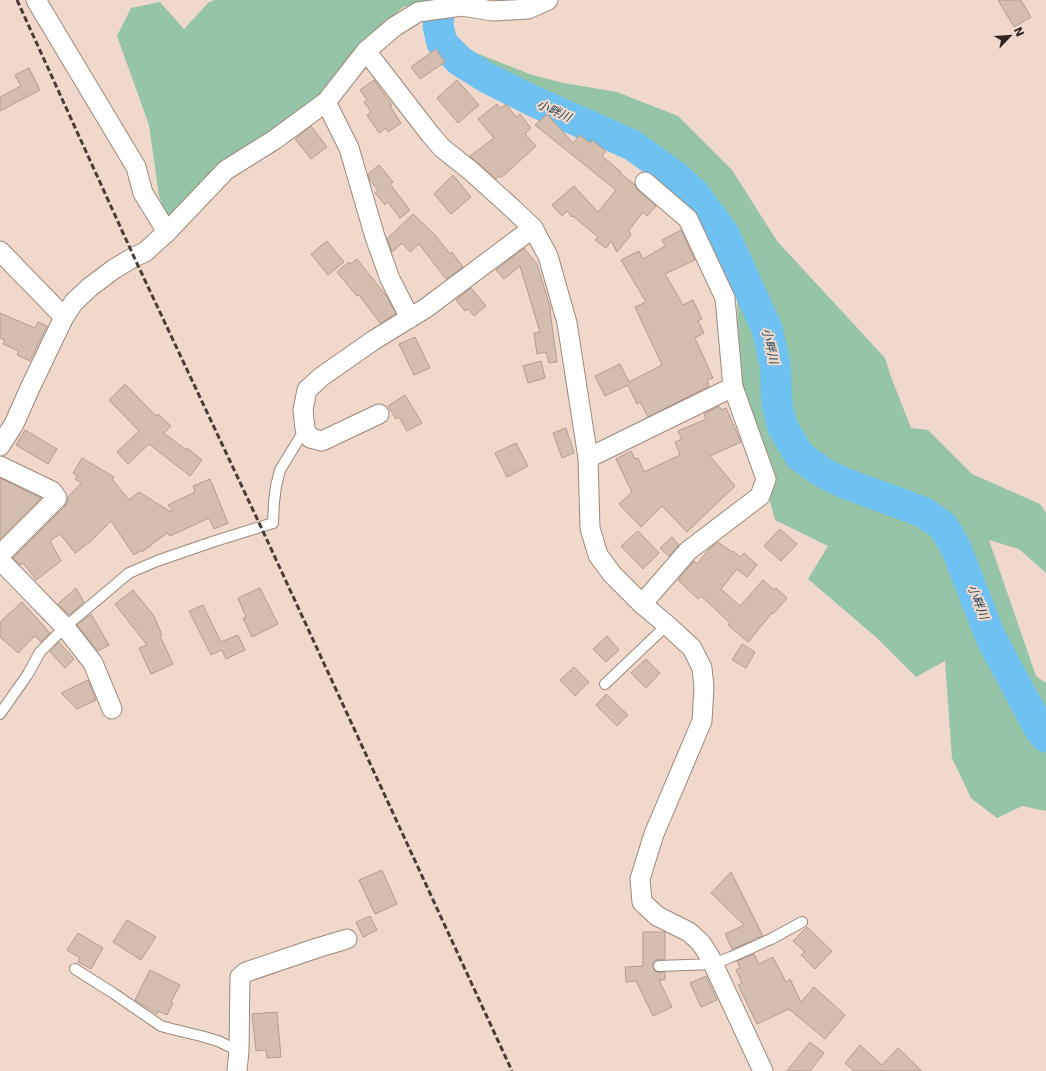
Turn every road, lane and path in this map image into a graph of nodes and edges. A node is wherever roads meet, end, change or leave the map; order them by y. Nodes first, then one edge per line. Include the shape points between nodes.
1 (36, 0) edge
2 (548, 0) edge
3 (366, 51) junction
4 (326, 102) junction
5 (645, 182) dead end
6 (533, 228) junction
7 (167, 232) junction
8 (0, 251) edge
9 (64, 317) junction
10 (410, 318) junction
11 (733, 388) junction
12 (379, 414) dead end
13 (305, 429) junction
14 (0, 446) edge
15 (588, 458) junction
16 (0, 466) edge
17 (0, 555) edge
18 (0, 560) edge
19 (642, 604) junction
20 (667, 625) junction
21 (65, 627) junction
22 (605, 684) dead end
23 (112, 709) dead end
24 (0, 714) edge
25 (802, 922) dead end
26 (347, 940) dead end
27 (713, 964) junction
28 (659, 966) dead end
29 (75, 969) dead end
30 (239, 1051) junction
31 (237, 1071) edge
32 (763, 1071) edge

1 - 7 street via 136,167 143,193
2 - 3 street via 528,9 493,11 462,6 418,12 394,27
3 - 4 street
3 - 6 street via 442,148
4 - 7 street via 274,140 226,170
4 - 10 street via 349,148 390,279
5 - 11 street via 688,219 725,298
6 - 10 street
6 - 15 street via 548,256 567,323
7 - 9 street via 145,252 114,269 90,287 74,302
8 - 9 street
9 - 14 street via 14,424
10 - 13 street via 321,377 307,390 303,410
11 - 15 street
11 - 19 street via 766,479 760,496 688,551
12 - 13 street via 322,441 310,438
13 - 21 lane via 280,470 273,523 128,573
15 - 19 street via 590,528 598,555 612,574
16 - 17 street via 52,492 57,498
18 - 21 street
19 - 20 street
20 - 22 lane
20 - 27 street via 692,648 702,668 702,721 654,834 640,879 642,902 657,916 689,932 701,943
21 - 23 street via 93,663
21 - 24 lane via 40,652
25 - 27 lane via 771,939
26 - 30 street via 246,972 240,977
27 - 28 lane
27 - 32 street
29 - 30 lane via 161,1026 218,1041
30 - 31 street

